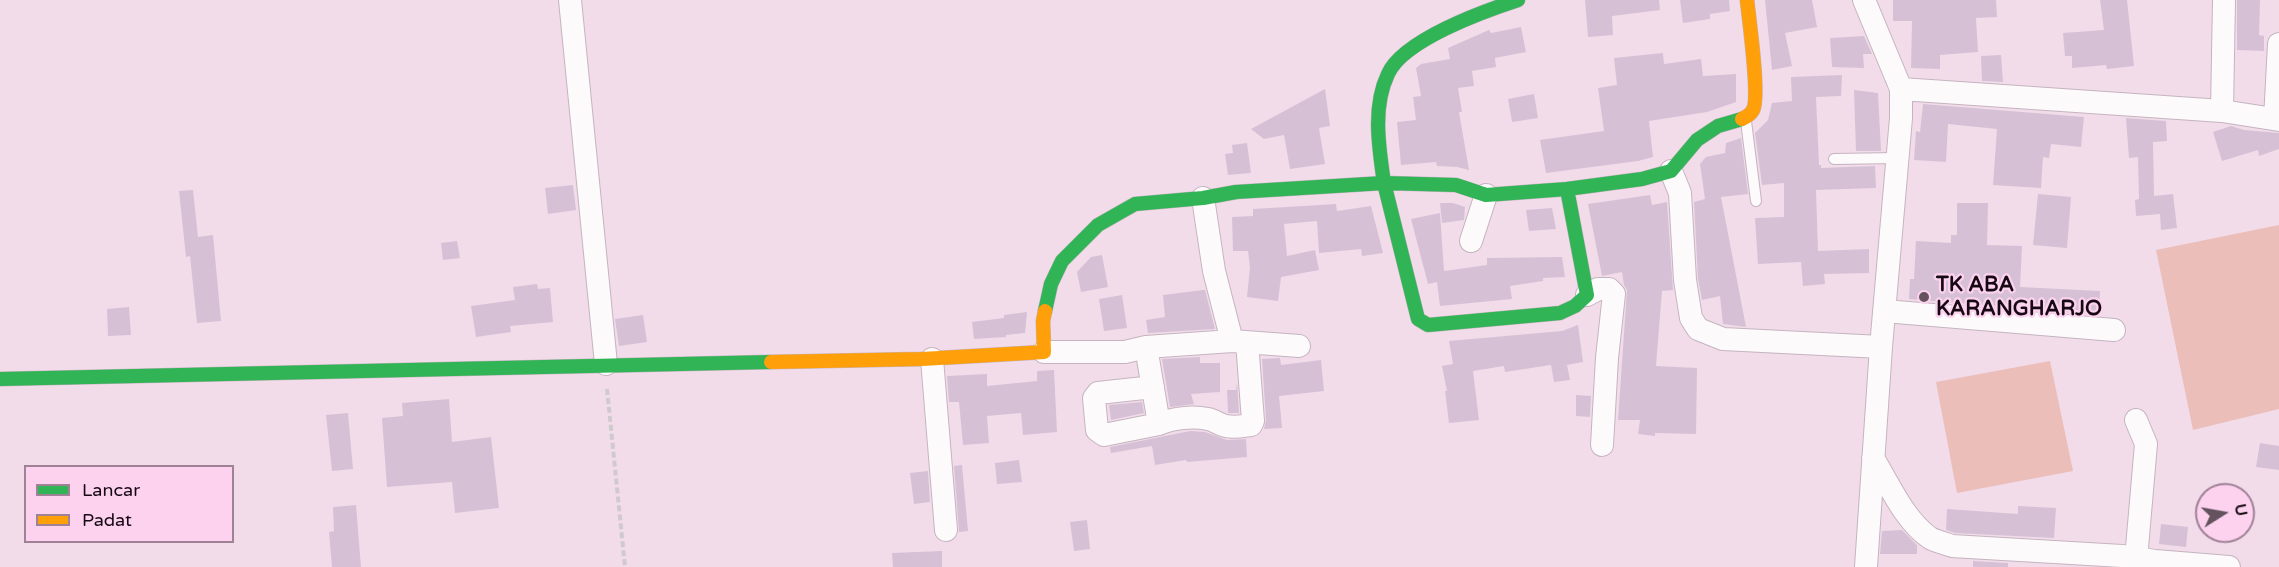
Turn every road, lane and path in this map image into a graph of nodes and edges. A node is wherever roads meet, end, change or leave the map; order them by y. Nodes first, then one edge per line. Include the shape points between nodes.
1 (570, 0) edge
2 (1518, 0) edge
3 (1748, 0) edge
4 (1864, 0) edge
5 (2224, 0) edge
6 (2279, 44) edge
7 (1901, 89) junction
8 (2222, 111) junction
9 (1746, 118) junction
10 (2277, 119) edge
11 (1897, 158) junction
12 (1834, 159) dead end
13 (1671, 171) junction
14 (1384, 183) junction
15 (1567, 189) junction
16 (1486, 195) junction
17 (1203, 198) junction
18 (1756, 201) dead end
19 (1471, 241) dead end
20 (1587, 295) junction
21 (1884, 311) junction
22 (2114, 330) dead end
23 (1239, 341) junction
24 (1299, 346) dead end
25 (1146, 347) junction
26 (1881, 347) junction
27 (1044, 352) junction
28 (932, 359) junction
29 (606, 364) junction
30 (0, 379) edge
31 (1153, 387) junction
32 (2136, 420) dead end
33 (1159, 424) junction
34 (1602, 445) dead end
35 (1873, 458) junction
36 (946, 530) dead end
37 (2147, 562) edge
38 (625, 567) edge
39 (1866, 567) edge
40 (2229, 567) edge

1 - 29 street
2 - 14 street via 1446,29 1408,51 1388,71 1378,138
3 - 9 street via 1756,104
4 - 7 street
5 - 8 street
6 - 10 street
7 - 8 street
7 - 11 street
8 - 10 street
9 - 13 street via 1718,126 1697,140
9 - 18 lane
11 - 12 lane
11 - 21 street
13 - 15 street
13 - 26 street via 1680,193 1685,280 1691,318 1698,329 1723,339
14 - 16 street via 1456,184
14 - 17 street via 1236,192
14 - 20 street via 1414,309 1422,323 1560,313 1570,311
15 - 16 street
15 - 20 street
16 - 19 street
17 - 23 street via 1214,271
17 - 27 street via 1135,204 1098,225 1074,247 1051,284 1043,321
20 - 34 street via 1598,289 1609,289 1614,294
21 - 22 street
21 - 26 street
23 - 24 street
23 - 25 street
23 - 33 street via 1251,425 1227,426 1201,418
25 - 27 street via 1125,352
25 - 31 street
26 - 35 street
27 - 28 street
28 - 29 street
28 - 36 street
29 - 30 street
29 - 38 path
31 - 33 street
31 - 33 street via 1098,393 1094,398 1097,430 1104,435
32 - 37 street via 2146,444
35 - 37 street via 1910,517 1933,540 1967,548 2033,549 2122,556
35 - 39 street
37 - 40 street

